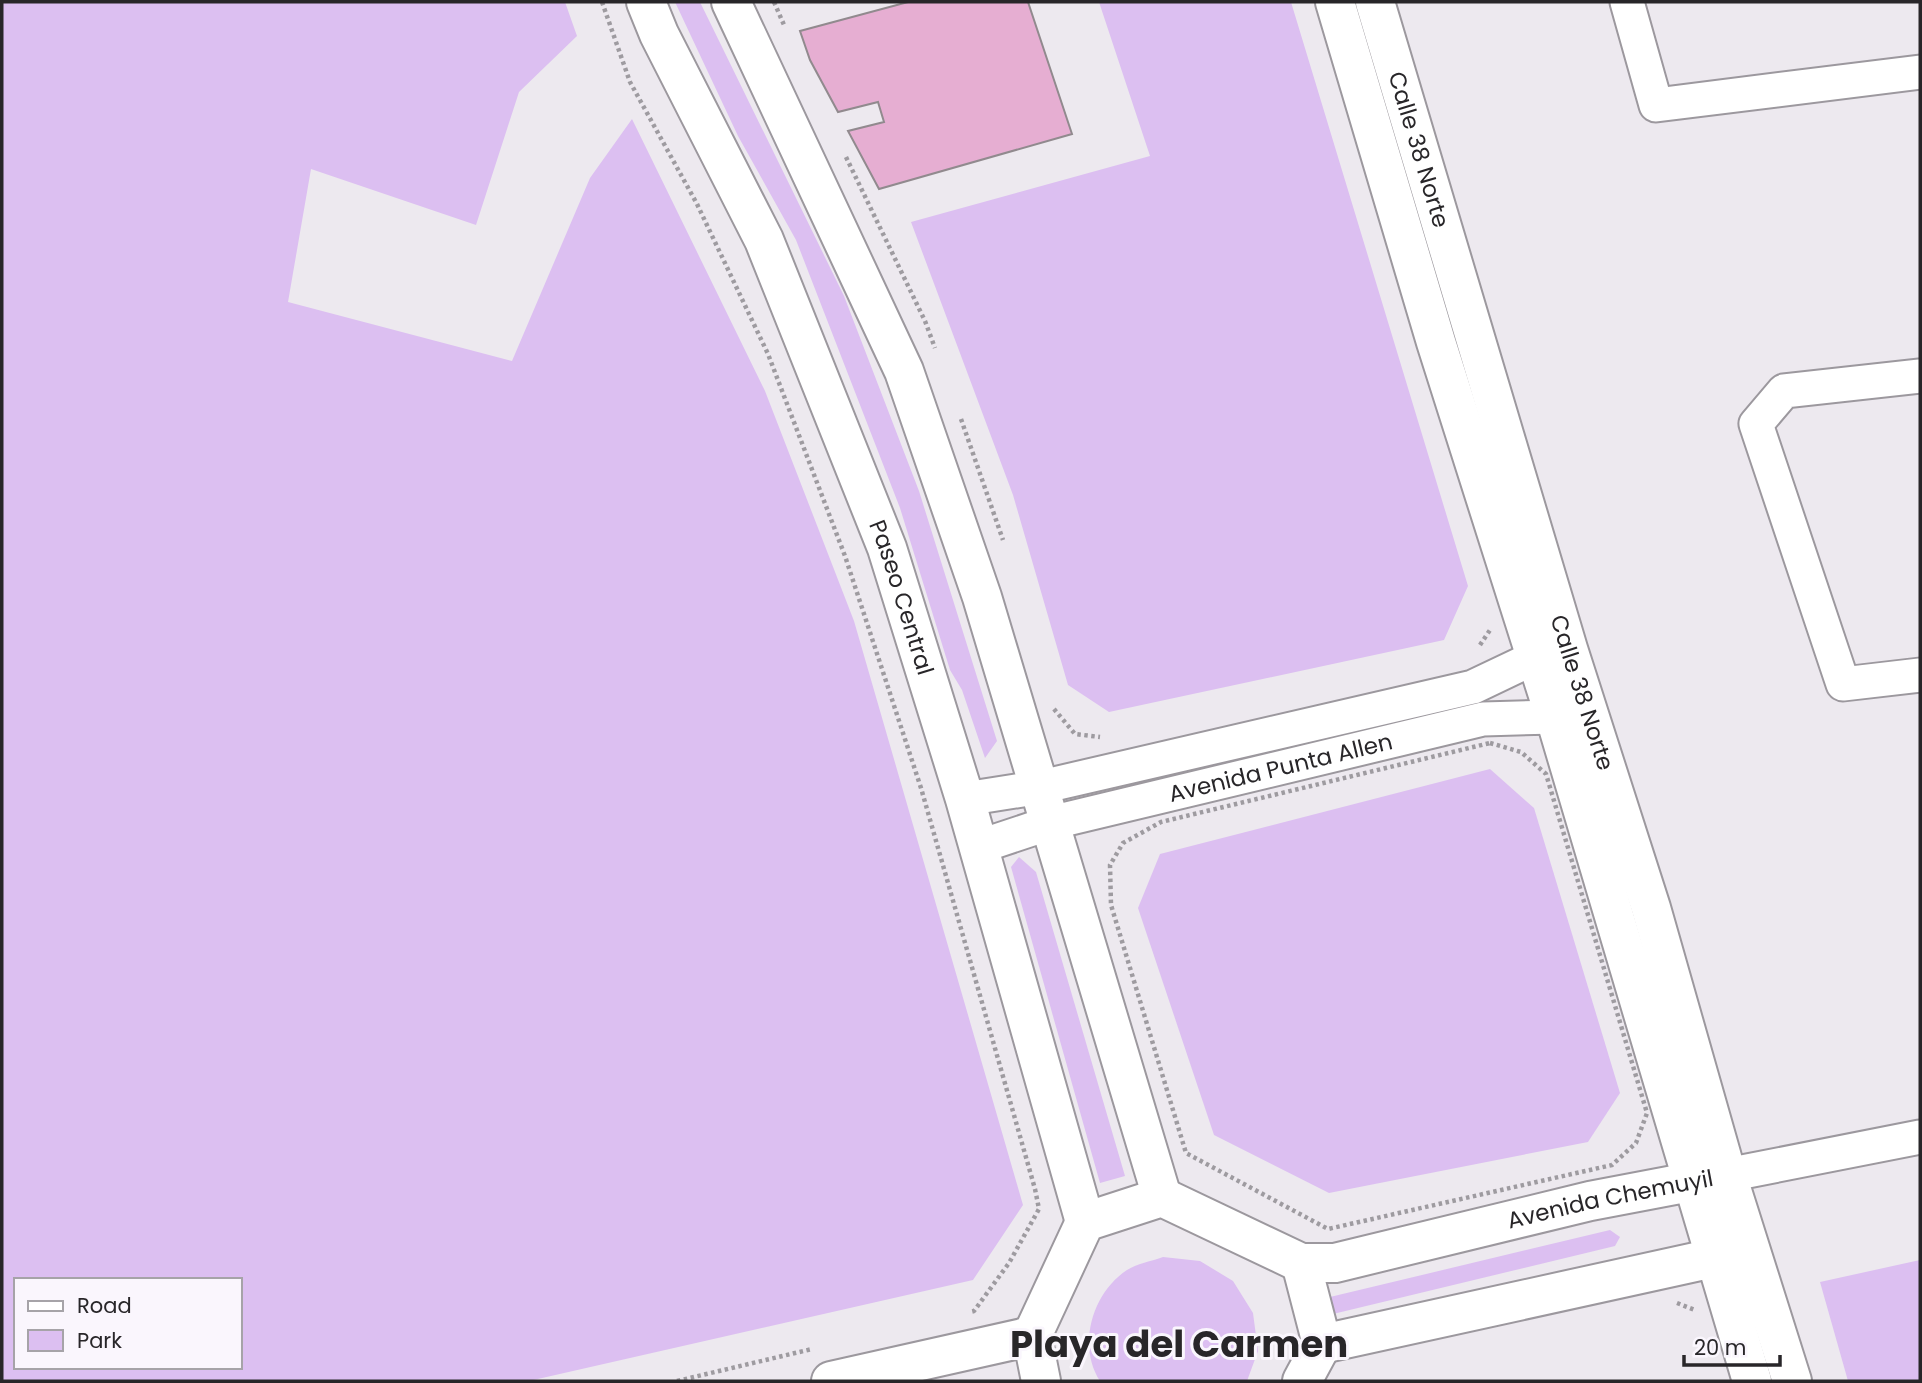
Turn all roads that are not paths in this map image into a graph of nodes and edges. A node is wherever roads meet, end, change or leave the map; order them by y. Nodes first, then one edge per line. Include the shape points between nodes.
1 (646, 2) edge
2 (731, 2) edge
3 (1335, 2) edge
4 (1375, 2) edge
5 (1627, 2) edge
6 (1920, 72) edge
7 (1920, 376) edge
8 (1552, 653) junction
9 (1920, 676) edge
10 (1571, 713) junction
11 (1041, 786) junction
12 (965, 799) junction
13 (1050, 823) junction
14 (978, 847) junction
15 (1920, 1137) edge
16 (1709, 1179) junction
17 (1163, 1197) junction
18 (1085, 1222) junction
19 (1732, 1254) junction
20 (1301, 1263) junction
21 (1031, 1336) junction
22 (1322, 1344) junction
23 (831, 1381) edge
24 (1041, 1381) edge
25 (1303, 1381) edge
26 (1752, 1381) edge
27 (1792, 1381) edge

1 - 12 main road, Paseo Central via 764,240 887,548
2 - 11 main road via 904,371
3 - 8 main road, Calle 38 Norte via 1441,355
4 - 8 main road, Calle 38 Norte
5 - 6 street via 1656,105
7 - 9 street via 1784,391 1756,424 1843,684
8 - 10 main road, Calle 38 Norte
8 - 11 street, Avenida Punta Allen via 1473,687
10 - 13 street, Avenida Punta Allen via 1483,719
10 - 16 main road, Calle 38 Norte via 1651,908
11 - 12 street, Avenida Punta Allen
11 - 13 main road
12 - 14 main road, Paseo Central
13 - 14 street, Avenida Punta Allen
13 - 17 main road
14 - 18 main road, Paseo Central
15 - 16 street, Avenida Chemuyil
16 - 19 main road, Calle 38 Norte
16 - 20 main road, Avenida Chemuyil via 1590,1201 1335,1263
17 - 18 main road
17 - 20 main road
18 - 21 main road
19 - 22 main road
19 - 26 main road, Calle 38 Norte
19 - 27 main road, Calle 38 Norte
20 - 22 main road
21 - 23 main road
21 - 24 main road
22 - 25 main road

